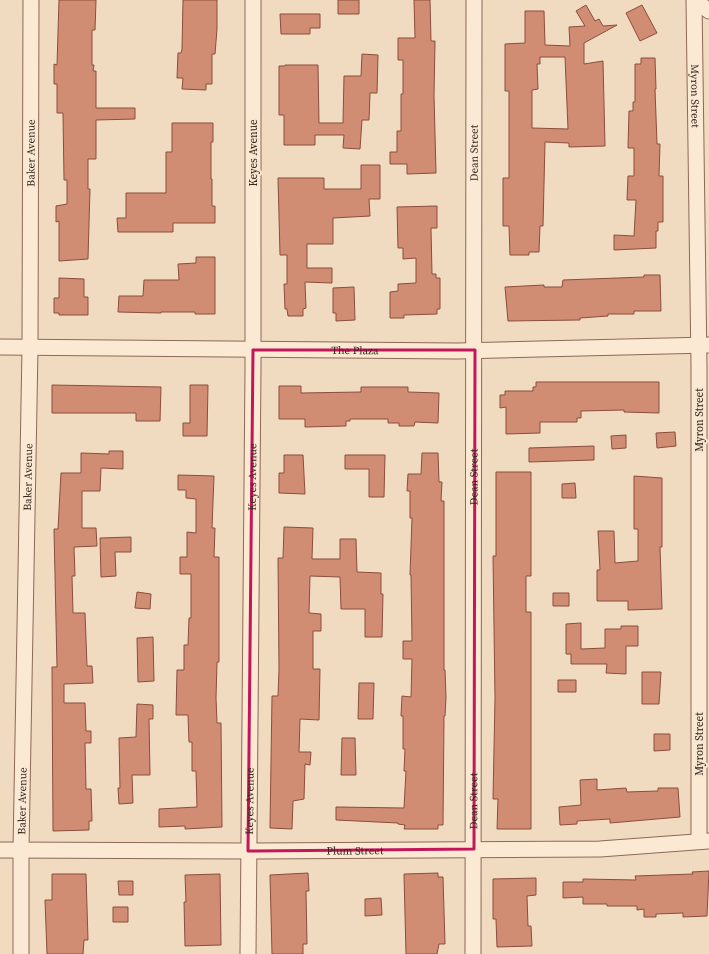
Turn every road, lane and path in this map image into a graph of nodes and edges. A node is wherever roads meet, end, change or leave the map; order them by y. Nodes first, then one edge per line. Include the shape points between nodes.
1 (31, 0) edge
2 (252, 0) edge
3 (474, 0) edge
4 (695, 0) edge
5 (709, 11) edge
6 (704, 345) edge
7 (0, 347) edge
8 (30, 348) junction
9 (253, 350) junction
10 (475, 350) junction
11 (704, 841) edge
12 (474, 849) junction
13 (0, 850) edge
14 (21, 850) junction
15 (248, 851) junction
16 (21, 954) edge
17 (248, 954) edge
18 (473, 954) edge

1 - 8 street, Baker Avenue
2 - 9 street, Keyes Avenue
3 - 10 street, Dean Street
4 - 5 street
4 - 6 street, Myron Street
6 - 10 street, The Plaza
6 - 11 street, Myron Street
7 - 8 street, The Plaza
8 - 9 street, The Plaza
8 - 14 street, Baker Avenue
9 - 10 street, The Plaza
9 - 15 street, Keyes Avenue
10 - 12 street, Dean Street
11 - 12 street, Plum Street via 600,849
12 - 15 street, Plum Street
12 - 18 street, Dean Street
13 - 14 street, Plum Street
14 - 15 street, Plum Street
14 - 16 street, Baker Avenue
15 - 17 street, Keyes Avenue

